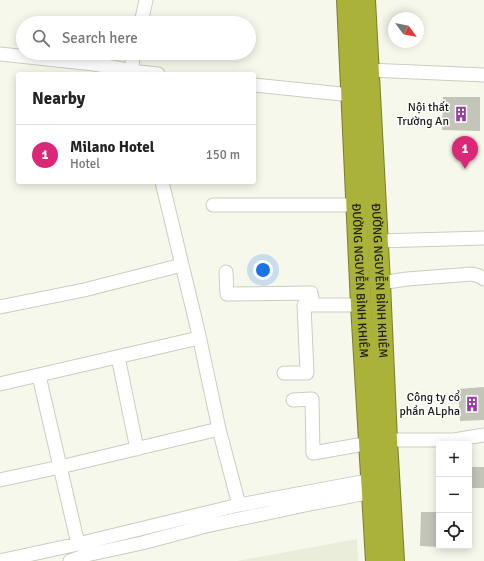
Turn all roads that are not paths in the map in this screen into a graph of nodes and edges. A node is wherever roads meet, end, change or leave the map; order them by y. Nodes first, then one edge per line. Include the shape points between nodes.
1 (146, 0) edge
2 (347, 0) edge
3 (365, 0) edge
4 (143, 16) edge
5 (0, 54) edge
6 (16, 56) edge
7 (56, 60) edge
8 (135, 60) edge
9 (368, 70) junction
10 (136, 72) edge
11 (484, 75) edge
12 (256, 84) edge
13 (351, 95) junction
14 (162, 184) edge
15 (212, 205) dead end
16 (357, 205) junction
17 (484, 238) edge
18 (378, 242) junction
19 (182, 265) junction
20 (226, 272) dead end
21 (484, 279) edge
22 (380, 283) junction
23 (313, 305) junction
24 (361, 305) junction
25 (0, 307) edge
26 (199, 338) junction
27 (118, 357) junction
28 (284, 373) dead end
29 (39, 376) junction
30 (0, 384) edge
31 (293, 400) dead end
32 (219, 429) junction
33 (484, 435) edge
34 (378, 442) junction
35 (137, 449) junction
36 (60, 467) junction
37 (0, 480) edge
38 (372, 486) junction
39 (239, 505) junction
40 (78, 544) junction
41 (0, 561) edge
42 (70, 561) edge
43 (376, 561) edge
44 (394, 561) edge

1 - 4 street
2 - 13 highway, ĐƯỜNG NGUYỄN BÌNH KHIÊM
3 - 9 highway, ĐƯỜNG NGUYỄN BỈNH KHIÊM
5 - 6 street
7 - 10 street
8 - 10 street
9 - 11 street
9 - 18 highway, ĐƯỜNG NGUYỄN BỈNH KHIÊM
12 - 13 street
13 - 16 highway, ĐƯỜNG NGUYỄN BÌNH KHIÊM
14 - 19 street
15 - 16 street
16 - 24 highway, ĐƯỜNG NGUYỄN BÌNH KHIÊM
17 - 18 street
18 - 22 highway, ĐƯỜNG NGUYỄN BỈNH KHIÊM
19 - 25 street via 84,290
19 - 26 street
20 - 23 street via 227,294 310,293
21 - 22 street via 472,274
22 - 34 highway, ĐƯỜNG NGUYỄN BỈNH KHIÊM
23 - 24 street
23 - 28 street via 304,305 307,373
24 - 34 highway, ĐƯỜNG NGUYỄN BÌNH KHIÊM
26 - 27 street
26 - 32 street
27 - 29 street
27 - 35 street
29 - 30 street
29 - 36 street
31 - 34 street via 312,399 313,453
32 - 35 street
32 - 39 street
33 - 34 street via 454,440
34 - 38 highway, ĐƯỜNG NGUYỄN BÌNH KHIÊM
34 - 44 highway, ĐƯỜNG NGUYỄN BỈNH KHIÊM
35 - 36 street
36 - 37 street
36 - 40 street
38 - 39 street
38 - 42 street via 310,504 206,526
38 - 43 highway, ĐƯỜNG NGUYỄN BÌNH KHIÊM
39 - 40 street
40 - 41 street

